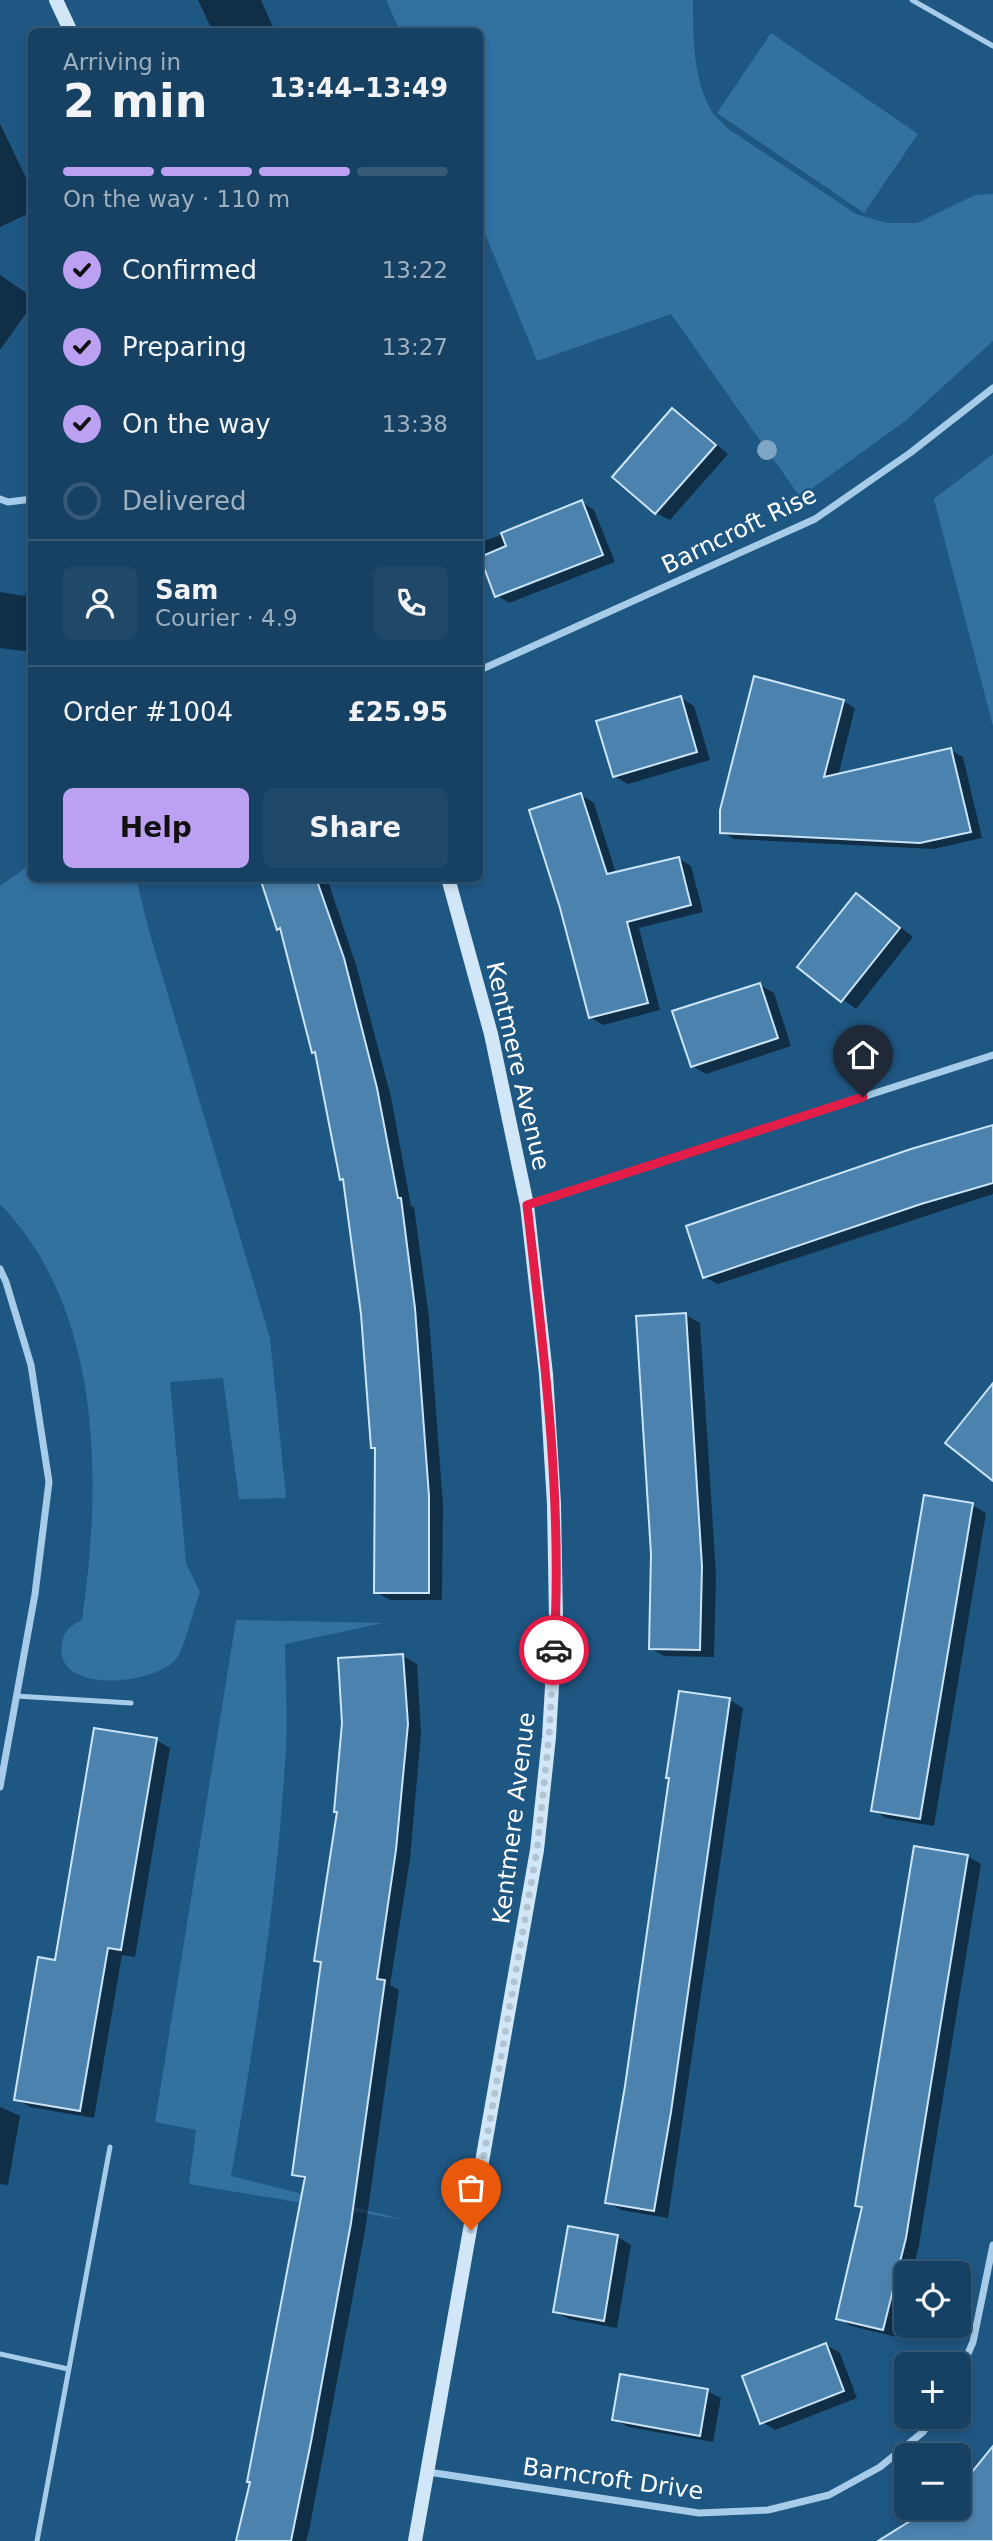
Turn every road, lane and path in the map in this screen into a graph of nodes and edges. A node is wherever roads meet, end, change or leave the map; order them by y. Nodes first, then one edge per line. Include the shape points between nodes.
1 (57, 0) edge
2 (912, 0) edge
3 (69, 28) edge
4 (993, 46) edge
5 (993, 388) edge
6 (0, 499) edge
7 (28, 500) edge
8 (483, 669) edge
9 (449, 882) edge
10 (993, 1055) edge
11 (527, 1205) junction
12 (0, 1269) edge
13 (16, 1696) junction
14 (131, 1703) dead end
15 (0, 1787) edge
16 (110, 2147) dead end
17 (993, 2245) edge
18 (969, 2352) edge
19 (0, 2354) edge
20 (68, 2369) junction
21 (925, 2429) edge
22 (428, 2472) junction
23 (37, 2541) edge
24 (415, 2541) edge

1 - 3 street
2 - 4 lane
5 - 8 street, Barncroft Rise via 815,519
6 - 7 street
9 - 11 street, Kentmere Avenue via 491,1034
10 - 11 street
11 - 22 street, Kentmere Avenue via 546,1374 554,1504 556,1619 549,1737 537,1850
12 - 13 street via 31,1365 49,1482
13 - 14 lane
13 - 15 street
16 - 20 lane
17 - 18 street
19 - 20 lane
20 - 23 lane
21 - 22 street, Barncroft Drive via 880,2467 829,2495 768,2510 699,2514
22 - 24 street, Kentmere Avenue

